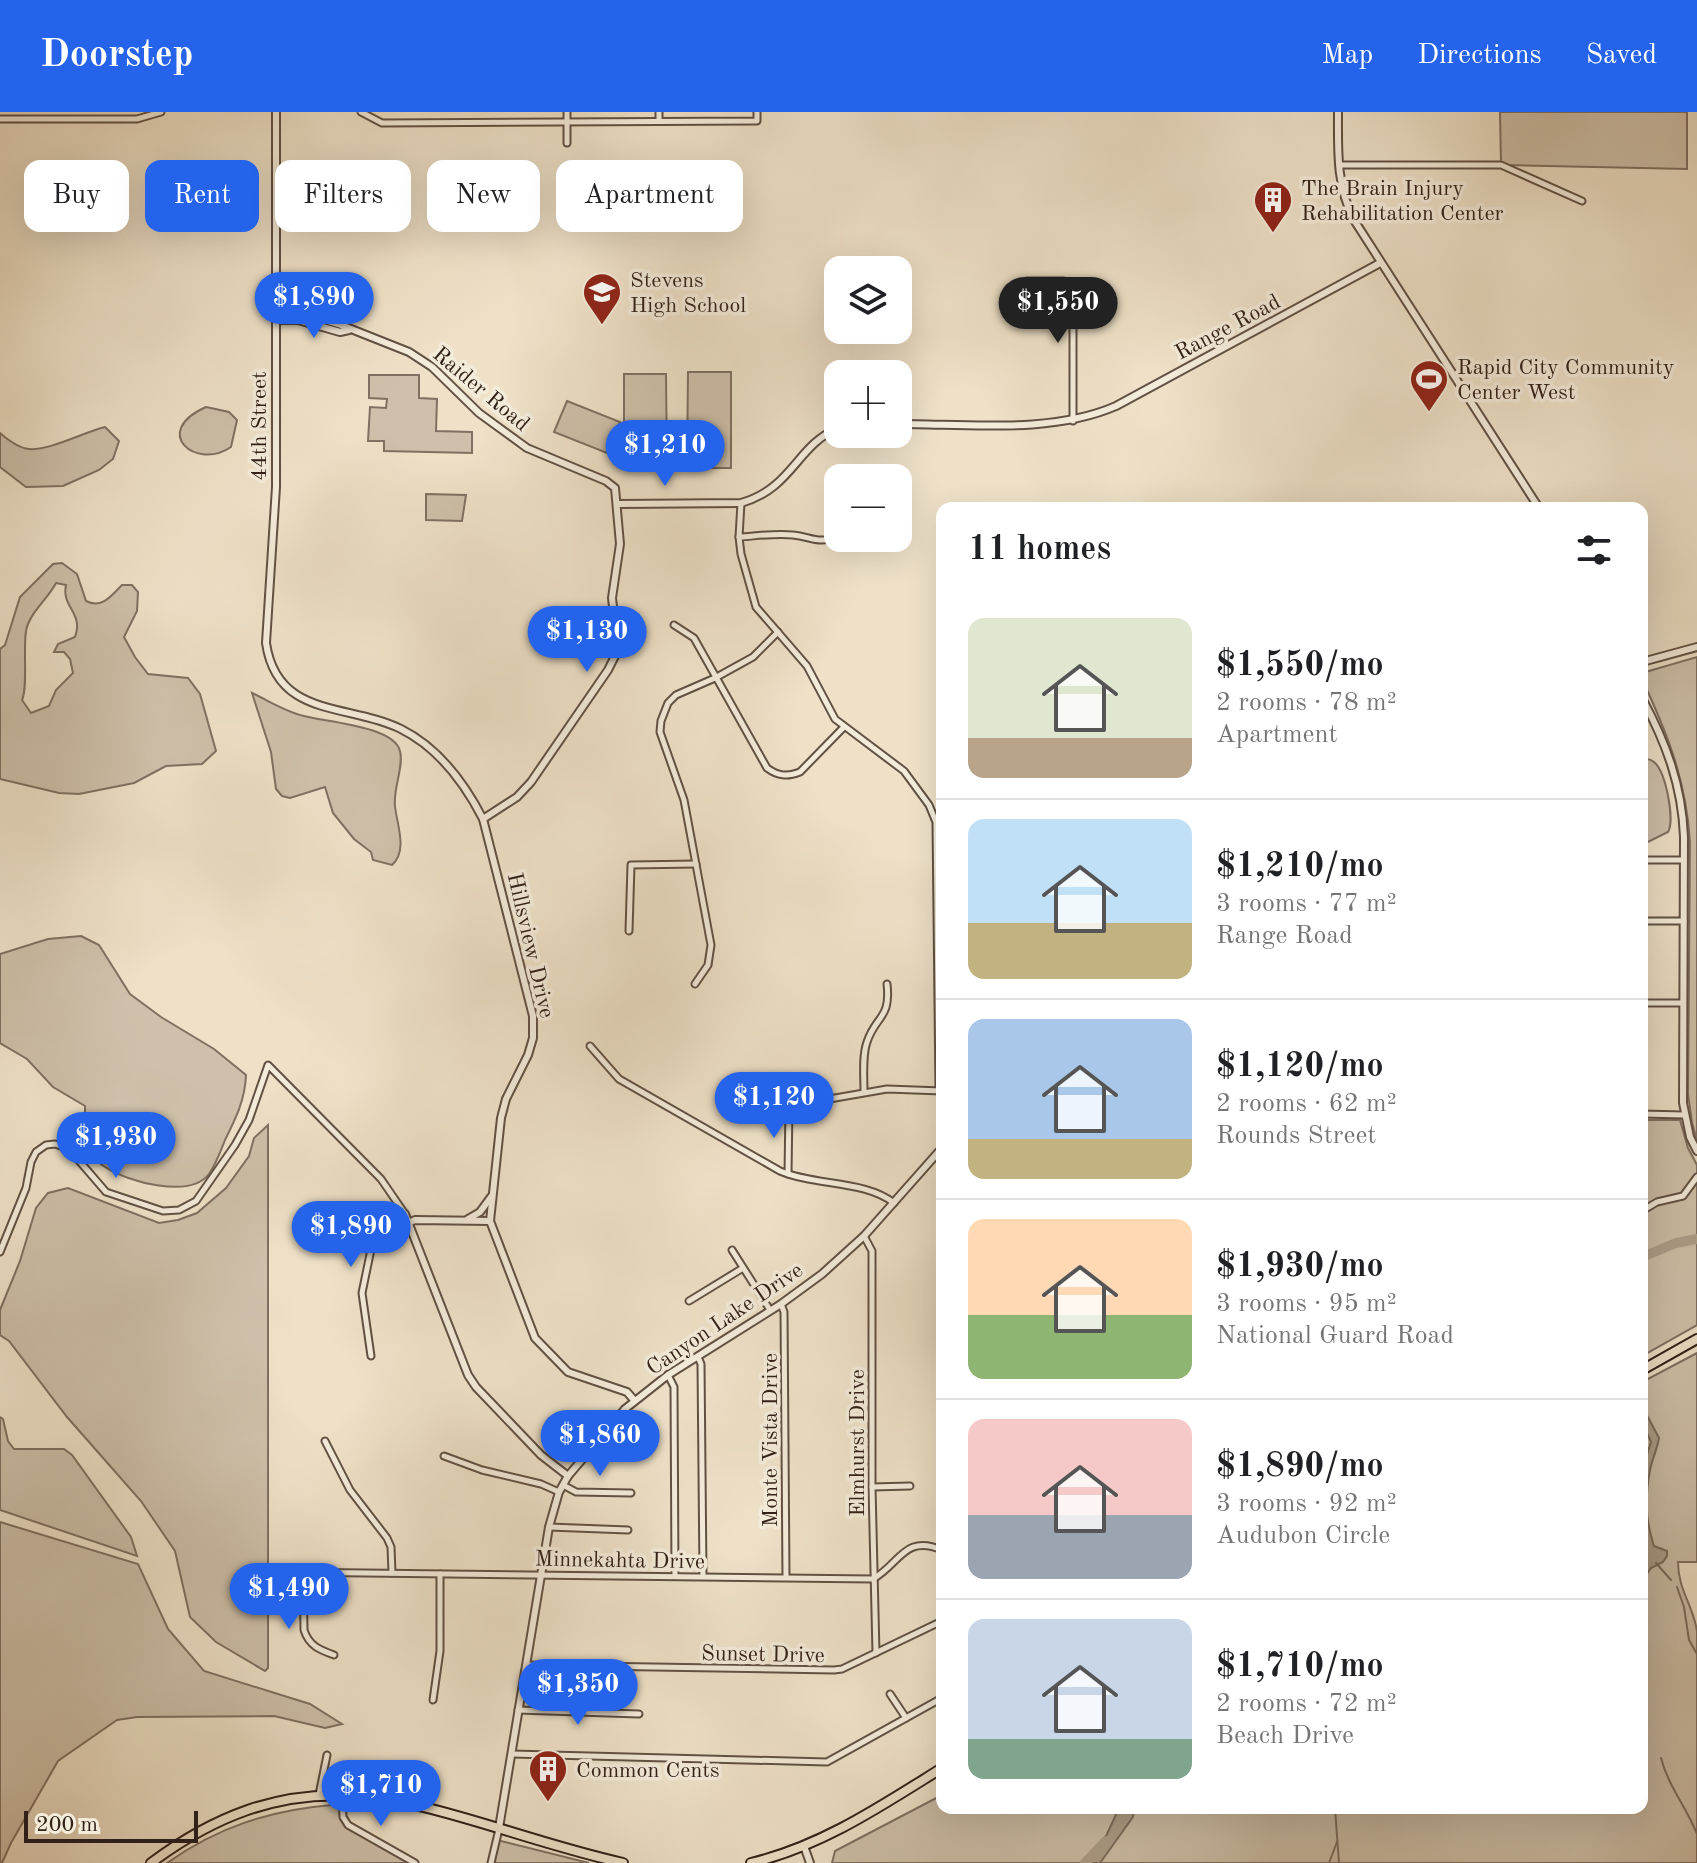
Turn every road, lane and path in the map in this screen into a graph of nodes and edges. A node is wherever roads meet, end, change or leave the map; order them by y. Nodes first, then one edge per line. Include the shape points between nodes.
1 (161, 112) edge
2 (276, 112) edge
3 (361, 112) edge
4 (567, 112) edge
5 (659, 112) edge
6 (757, 112) edge
7 (1338, 112) edge
8 (88, 116) edge
9 (0, 119) edge
10 (659, 121) junction
11 (567, 122) junction
12 (567, 143) dead end
13 (1338, 165) junction
14 (1582, 201) dead end
15 (1380, 263) junction
16 (276, 264) junction
17 (1027, 281) dead end
18 (277, 311) junction
19 (298, 312) junction
20 (277, 320) junction
21 (349, 330) junction
22 (1073, 421) junction
23 (912, 424) edge
24 (824, 437) edge
25 (1535, 502) edge
26 (741, 503) junction
27 (618, 504) junction
28 (739, 537) junction
29 (824, 541) edge
30 (674, 625) dead end
31 (778, 632) junction
32 (266, 643) joint
33 (1697, 647) edge
34 (1648, 660) edge
35 (715, 678) junction
36 (1648, 710) edge
37 (843, 728) junction
38 (483, 819) junction
39 (936, 822) edge
40 (1648, 860) edge
41 (1684, 860) junction
42 (696, 864) junction
43 (1648, 921) edge
44 (1684, 921) junction
45 (629, 931) dead end
46 (695, 984) dead end
47 (887, 984) dead end
48 (1648, 1003) edge
49 (1683, 1003) junction
50 (590, 1046) dead end
51 (936, 1090) edge
52 (864, 1092) junction
53 (1648, 1114) edge
54 (1684, 1115) junction
55 (1697, 1151) edge
56 (936, 1155) edge
57 (788, 1174) junction
58 (1697, 1177) edge
59 (494, 1186) junction
60 (894, 1203) junction
61 (1648, 1207) edge
62 (405, 1214) junction
63 (468, 1219) junction
64 (490, 1221) junction
65 (408, 1223) junction
66 (864, 1236) junction
67 (732, 1250) dead end
68 (0, 1252) edge
69 (743, 1268) junction
70 (689, 1301) dead end
71 (781, 1304) junction
72 (770, 1310) junction
73 (1697, 1339) edge
74 (371, 1356) dead end
75 (698, 1357) junction
76 (1648, 1367) edge
77 (668, 1375) junction
78 (634, 1400) junction
79 (325, 1441) dead end
80 (444, 1456) dead end
81 (568, 1476) junction
82 (910, 1486) dead end
83 (872, 1487) junction
84 (561, 1489) junction
85 (631, 1493) dead end
86 (549, 1527) junction
87 (628, 1530) dead end
88 (936, 1548) edge
89 (283, 1572) dead end
90 (303, 1572) junction
91 (392, 1573) junction
92 (440, 1574) junction
93 (539, 1575) junction
94 (675, 1576) junction
95 (703, 1576) junction
96 (786, 1577) junction
97 (873, 1579) junction
98 (936, 1624) edge
99 (876, 1653) junction
100 (334, 1655) dead end
101 (525, 1665) junction
102 (890, 1694) dead end
103 (433, 1700) dead end
104 (936, 1701) edge
105 (518, 1710) junction
106 (639, 1714) dead end
107 (906, 1718) junction
108 (512, 1754) junction
109 (327, 1755) dead end
110 (936, 1772) edge
111 (342, 1794) junction
112 (319, 1795) junction
113 (499, 1828) junction
114 (804, 1846) junction
115 (151, 1863) edge
116 (415, 1863) edge
117 (491, 1863) edge
118 (623, 1863) edge
119 (751, 1863) edge
120 (810, 1863) edge

1 - 8 street via 137,119
2 - 16 street, 44th Street
3 - 11 street via 382,123
4 - 11 street
5 - 10 street
6 - 10 street via 757,121
7 - 13 street
8 - 9 street
10 - 11 street
11 - 12 street
13 - 14 street via 1501,165
13 - 15 street via 1349,212
15 - 22 street, Range Road via 1116,406
15 - 25 street
16 - 18 street, 44th Street
16 - 19 street via 283,299
17 - 22 street via 1064,281 1073,290
18 - 19 street, Raider Road
18 - 20 street, 44th Street
19 - 21 street, Raider Road
20 - 21 street
20 - 32 street, 44th Street via 276,487
21 - 27 street, Raider Road via 422,360 479,413 527,448 611,484
22 - 23 street, Range Road
24 - 26 street via 775,487
26 - 27 street
26 - 28 street
27 - 38 street via 620,544 612,598 615,660 531,782
28 - 29 street via 792,535
28 - 31 street via 756,607
30 - 35 street via 694,638
31 - 35 street via 753,657
31 - 37 street via 807,666
32 - 38 street, Hillsview Drive via 285,687 299,698 380,720 423,742 453,771
33 - 34 street
35 - 37 street via 767,768 775,773 800,772
35 - 42 street via 676,695 661,721
36 - 41 street via 1676,778
37 - 39 street via 904,771
38 - 59 street, Hillsview Drive via 533,1016 528,1055 501,1118
40 - 41 street
41 - 44 street
42 - 45 street via 631,865
42 - 46 street via 711,954
43 - 44 street
44 - 49 street
47 - 52 street via 884,1016 865,1046
48 - 49 street
49 - 54 street
50 - 57 street via 619,1079
51 - 52 street
52 - 57 street via 789,1106
53 - 54 street
54 - 55 street
56 - 60 street, Canyon Lake Drive
57 - 60 street via 878,1193
58 - 61 street via 1683,1196
59 - 63 street via 486,1206
59 - 64 street, Hillsview Drive
60 - 66 street, Canyon Lake Drive
62 - 65 street
62 - 68 street via 381,1179 268,1065 242,1133 196,1201 163,1211 106,1192 69,1149 46,1145 31,1162
62 - 74 street via 375,1230 362,1293
63 - 64 street
63 - 65 street
64 - 78 street, Hillsview Drive via 535,1338 568,1372 627,1392
65 - 81 street via 468,1375 541,1455
66 - 71 street, Canyon Lake Drive
66 - 83 street, Elmhurst Drive via 872,1251
67 - 69 street
69 - 70 street
69 - 72 street
71 - 72 street, Canyon Lake Drive
71 - 96 street, Monte Vista Drive
72 - 75 street, Canyon Lake Drive
73 - 76 main road
75 - 77 street, Canyon Lake Drive
75 - 95 street
77 - 78 street, Canyon Lake Drive
77 - 94 street via 674,1387
78 - 81 street, Canyon Lake Drive
79 - 91 street via 350,1490 387,1538
80 - 84 street
81 - 84 street, Canyon Lake Drive
82 - 83 street
83 - 97 street, Elmhurst Drive
84 - 85 street
84 - 86 street, Canyon Lake Drive
86 - 87 street
86 - 93 street, Canyon Lake Drive
88 - 97 street via 904,1551
89 - 90 street, Minnekahta Drive
90 - 91 street, Minnekahta Drive
90 - 100 street via 307,1639
91 - 92 street, Minnekahta Drive
92 - 93 street, Minnekahta Drive
92 - 103 street via 440,1651
93 - 94 street, Minnekahta Drive
93 - 101 street, Canyon Lake Drive
94 - 95 street, Minnekahta Drive
95 - 96 street, Minnekahta Drive
96 - 97 street, Minnekahta Drive
97 - 99 street, Elmhurst Drive
98 - 99 street, Sunset Drive
99 - 101 street, Sunset Drive via 834,1670
101 - 105 street, Canyon Lake Drive
102 - 107 street
104 - 107 street
105 - 106 street
105 - 108 street, Canyon Lake Drive
107 - 108 street via 827,1762
108 - 113 street, Canyon Lake Drive
109 - 112 street
110 - 114 main road
111 - 112 main road
111 - 113 main road via 406,1802
111 - 116 street via 348,1825
112 - 115 main road via 272,1802 223,1819
113 - 117 street, Canyon Lake Drive
113 - 118 main road
114 - 119 main road
114 - 120 street

